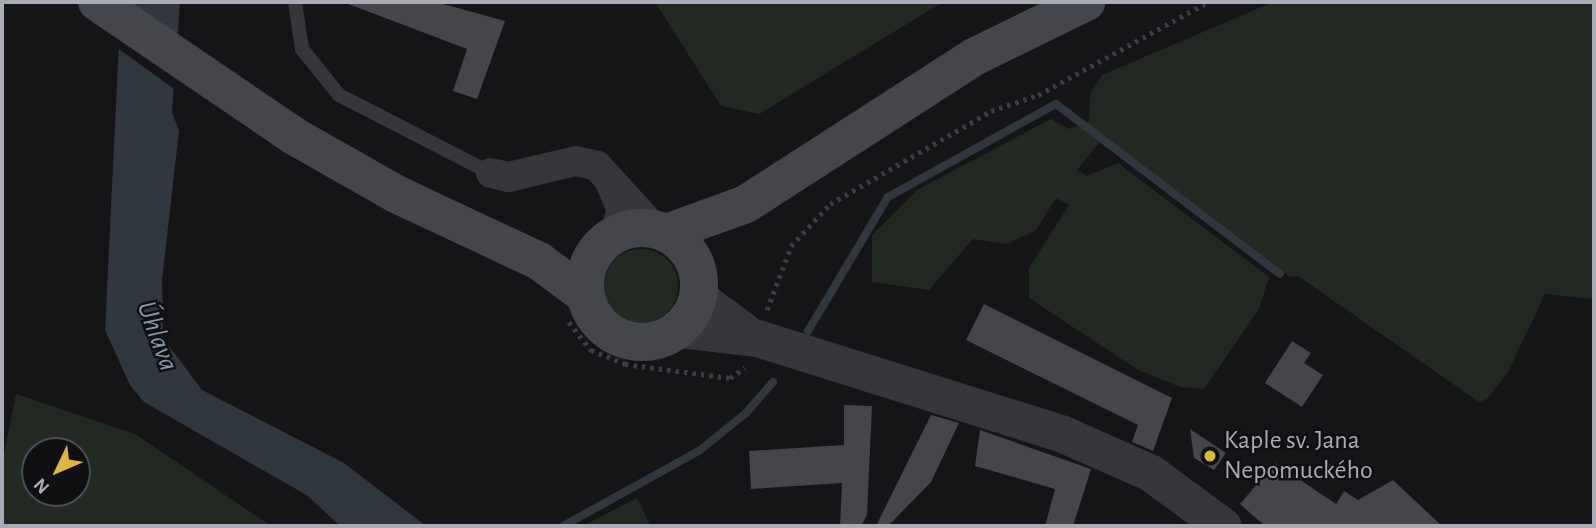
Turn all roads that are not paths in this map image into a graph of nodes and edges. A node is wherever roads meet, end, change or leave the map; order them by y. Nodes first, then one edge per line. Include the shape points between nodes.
1 (97, 2) edge
2 (295, 2) edge
3 (1086, 2) edge
4 (491, 173) joint
5 (607, 175) junction
6 (746, 204) junction
7 (660, 231) junction
8 (603, 244) junction
9 (539, 261) junction
10 (692, 299) junction
11 (575, 304) junction
12 (1223, 526) edge

1 - 9 main road via 294,136
2 - 4 lane via 302,49 339,95
3 - 6 main road via 975,56
4 - 5 street via 509,177 576,161
5 - 7 street
5 - 8 street via 622,210
6 - 7 main road
6 - 10 main road via 713,242
7 - 8 main road
7 - 10 main road via 687,249
8 - 9 main road
8 - 11 main road
9 - 11 main road
10 - 11 main road via 656,341 629,341 605,329
10 - 12 street via 757,338 1063,434 1151,473

